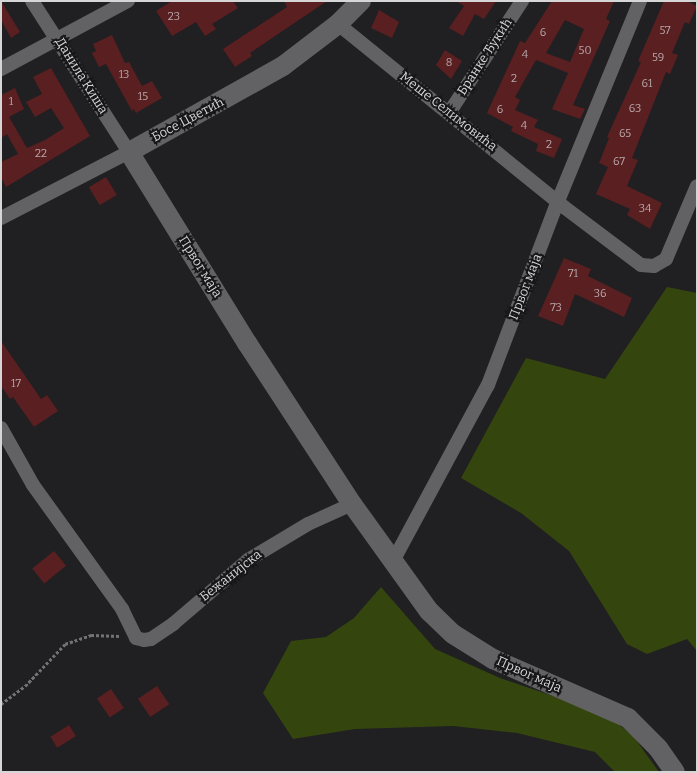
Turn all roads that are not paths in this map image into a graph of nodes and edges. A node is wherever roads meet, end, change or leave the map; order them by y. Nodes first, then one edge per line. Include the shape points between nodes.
1 (32, 1) edge
2 (128, 1) edge
3 (361, 1) edge
4 (522, 1) edge
5 (640, 1) edge
6 (338, 24) junction
7 (58, 39) junction
8 (1, 69) edge
9 (449, 113) junction
10 (129, 152) junction
11 (697, 186) edge
12 (558, 201) junction
13 (1, 218) edge
14 (1, 428) edge
15 (352, 504) junction
16 (392, 563) junction
17 (675, 772) edge

1 - 7 street, Данила Киша
2 - 7 street
3 - 6 street, Босе Цветић
4 - 9 street, Бранке Ђукић
5 - 12 street, Првог маја
6 - 9 street, Меше Селимовића
6 - 10 street, Босе Цветић via 277,70
7 - 8 street
7 - 10 street, Данила Киша
9 - 12 street, Меше Селимовића
10 - 13 street, Босе Цветић
10 - 15 street, Првог маја via 247,343
11 - 12 street, Меше Селимовића via 671,251 666,259 654,266 641,265 633,260
12 - 16 street, Првог маја via 488,385
14 - 15 street, Бежанијска via 33,485 122,609 136,638 151,638 248,560 308,524
15 - 16 street, Првог маја
16 - 17 street, Првог маја via 425,607 453,634 493,659 628,718 658,748

